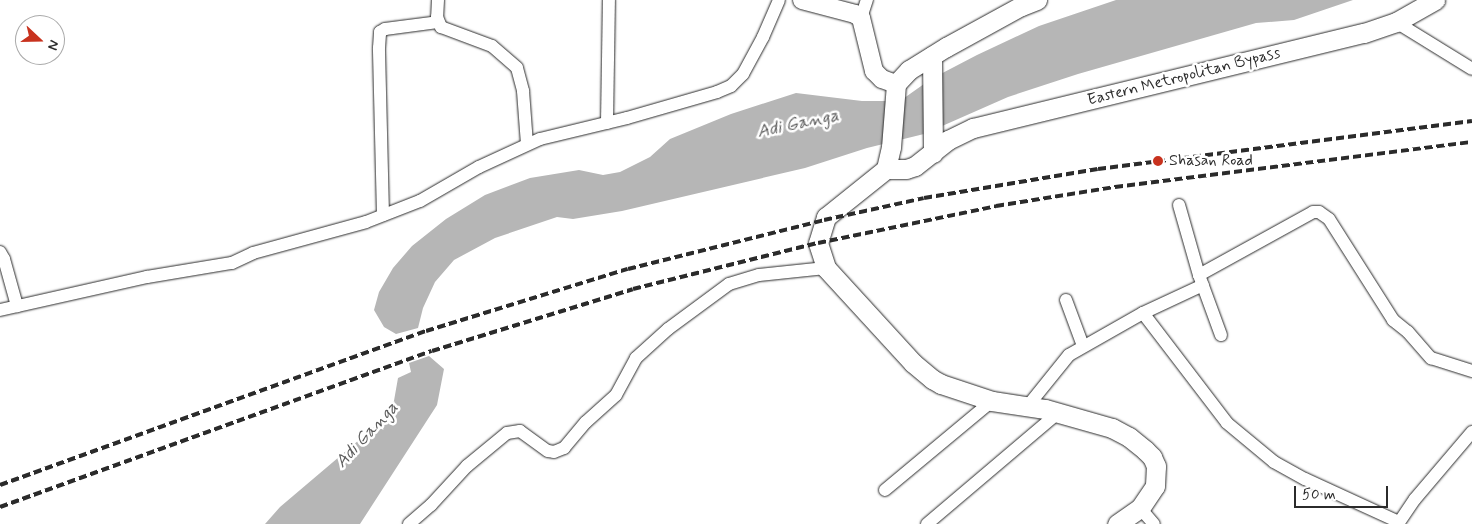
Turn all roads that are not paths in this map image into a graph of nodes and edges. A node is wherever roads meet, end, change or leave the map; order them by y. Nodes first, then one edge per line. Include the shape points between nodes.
1 (438, 0) edge
2 (609, 0) edge
3 (779, 0) edge
4 (802, 0) edge
5 (867, 0) edge
6 (1037, 0) edge
7 (1435, 0) edge
8 (861, 18) junction
9 (438, 22) junction
10 (1396, 22) junction
11 (932, 56) junction
12 (1472, 69) edge
13 (896, 90) junction
14 (607, 123) junction
15 (527, 144) junction
16 (933, 147) junction
17 (886, 169) junction
18 (1179, 205) dead end
19 (383, 215) junction
20 (0, 252) edge
21 (826, 268) junction
22 (1201, 280) junction
23 (1066, 300) dead end
24 (17, 306) junction
25 (0, 310) edge
26 (1142, 313) junction
27 (1221, 335) dead end
28 (1083, 346) junction
29 (1472, 372) edge
30 (992, 400) junction
31 (1027, 407) junction
32 (1058, 412) junction
33 (1472, 432) edge
34 (885, 490) dead end
35 (1140, 508) junction
36 (1399, 523) edge
37 (409, 524) edge
38 (926, 524) edge
39 (1117, 524) edge
40 (1154, 524) edge

1 - 9 street
2 - 14 street
3 - 14 street via 755,55 731,86
4 - 8 main road
5 - 8 street
6 - 11 main road
7 - 10 main road, Eastern Metropolitan Bypass
8 - 13 main road via 874,71
9 - 15 street via 447,31 492,46 517,68 523,91
9 - 19 street via 380,32
10 - 12 street
10 - 16 main road, Eastern Metropolitan Bypass via 1355,36 974,128
11 - 13 main road via 909,70
11 - 16 main road
13 - 17 main road
14 - 15 street
15 - 19 street via 478,166 420,202
16 - 17 main road, Eastern Metropolitan Bypass via 915,166
17 - 21 main road via 824,220 818,243
18 - 22 street
19 - 24 street via 252,253 232,263 147,277
20 - 24 street
21 - 30 main road via 932,379
21 - 37 street via 759,275 729,284 662,334 636,358 616,395 586,422 564,448 554,452 520,431 507,433 467,466
22 - 26 street
22 - 27 street
22 - 29 street via 1313,212 1319,212 1329,219 1393,320 1430,358
23 - 28 street
24 - 25 street
26 - 28 street
26 - 36 street via 1227,423 1274,462
28 - 31 street via 1058,367
30 - 31 main road
30 - 34 street
31 - 32 main road
32 - 35 main road via 1112,428 1129,437 1152,457 1157,474 1155,486
32 - 38 street
33 - 36 street via 1415,498
35 - 39 main road
35 - 40 street

